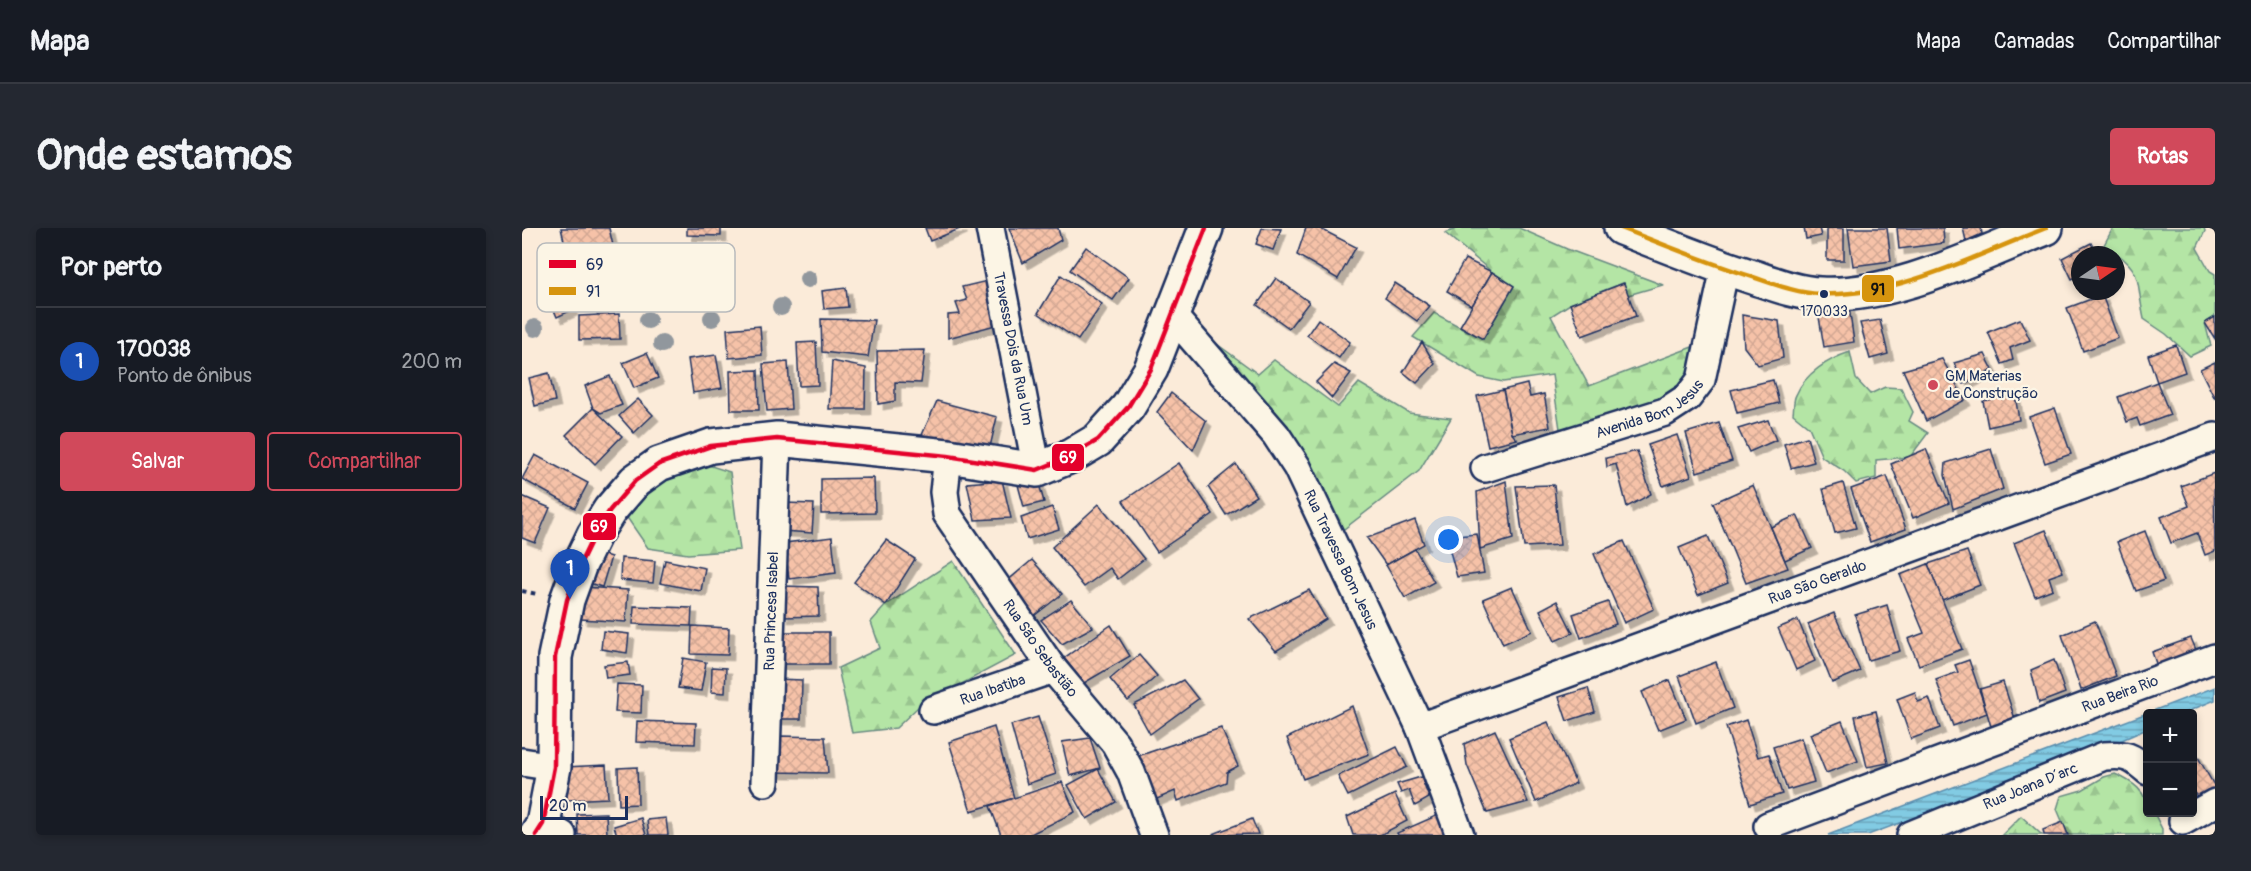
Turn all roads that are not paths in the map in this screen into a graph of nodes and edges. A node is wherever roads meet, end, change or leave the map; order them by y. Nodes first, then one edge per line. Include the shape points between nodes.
1 (990, 228) edge
2 (1206, 228) edge
3 (1621, 228) edge
4 (2046, 228) edge
5 (1725, 268) junction
6 (1173, 316) junction
7 (2215, 437) edge
8 (777, 439) junction
9 (948, 456) junction
10 (1485, 468) dead end
11 (1037, 470) junction
12 (2215, 658) edge
13 (1053, 669) junction
14 (933, 710) dead end
15 (1420, 727) junction
16 (522, 762) edge
17 (2143, 766) edge
18 (554, 767) junction
19 (765, 782) dead end
20 (2215, 803) edge
21 (2181, 823) edge
22 (1768, 826) dead end
23 (547, 831) edge
24 (1154, 835) edge
25 (1460, 835) edge
26 (1911, 835) edge

1 - 11 street, Travessa Dois da Rua Um
2 - 6 main road
3 - 5 main road
4 - 5 main road via 1906,282 1855,293 1818,294
5 - 10 street, Avenida Bom Jesus via 1701,381 1688,397 1665,412
6 - 11 main road via 1151,369 1128,407 1098,440
6 - 15 street, Rua Travessa Bom Jesus via 1276,435 1297,467
7 - 15 street, Rua São Geraldo
8 - 9 main road
8 - 18 main road via 711,446 659,464 635,481 610,510 580,564 567,600 555,657
8 - 19 street, Rua Princesa Isabel
9 - 11 main road
9 - 13 street, Rua São Sebastião via 946,514
12 - 22 street, Rua Beira Rio
13 - 14 street, Rua Ibatiba
13 - 24 street, Rua São Sebastião via 1115,743 1131,772
15 - 25 street, Rua Travessa Bom Jesus
16 - 18 street
17 - 26 street, Rua Joana D´arc via 2134,758 2104,756
18 - 23 main road
20 - 21 street

